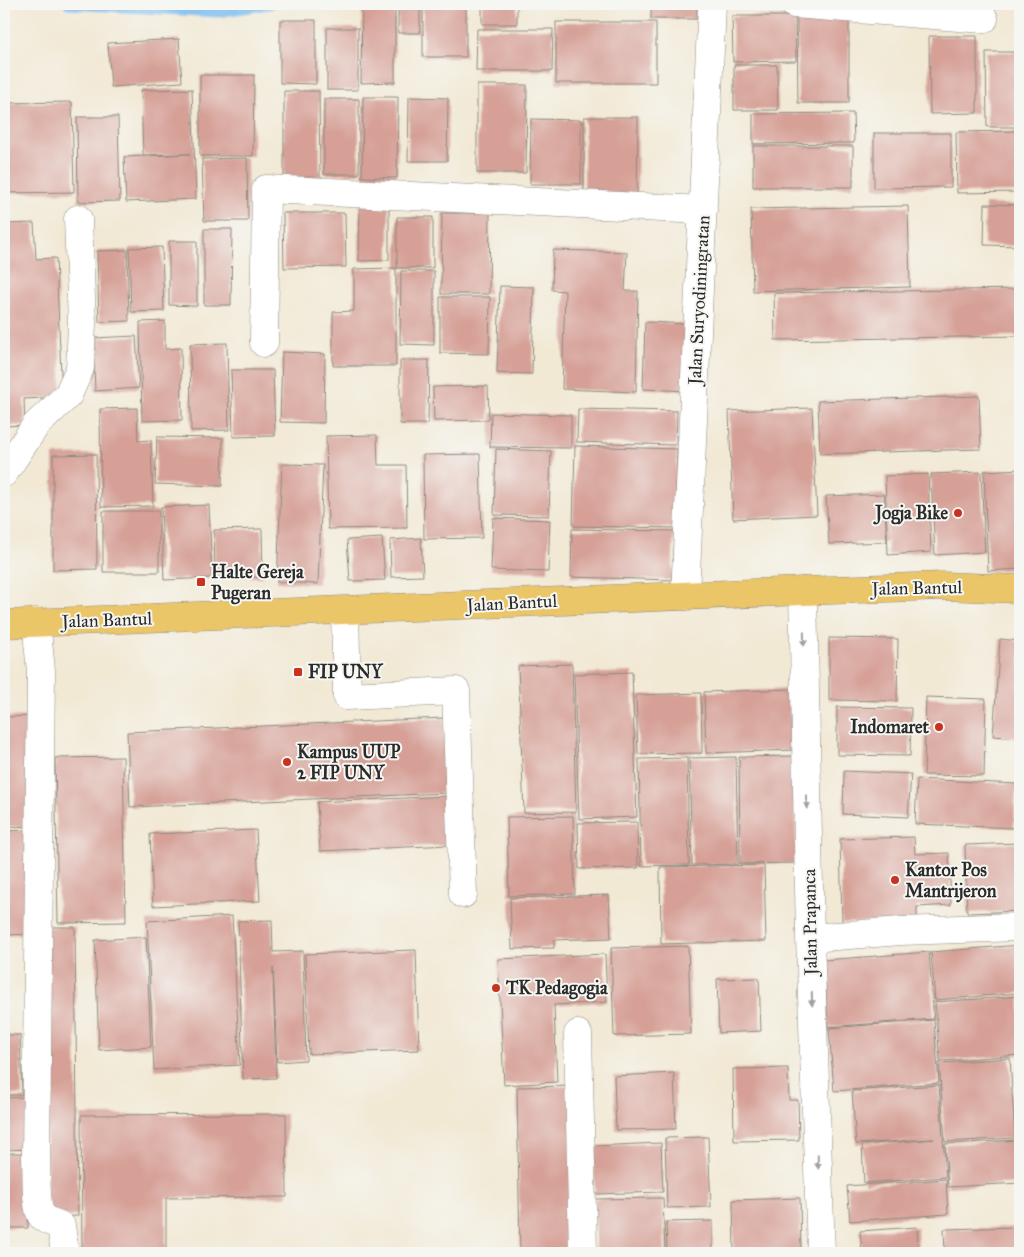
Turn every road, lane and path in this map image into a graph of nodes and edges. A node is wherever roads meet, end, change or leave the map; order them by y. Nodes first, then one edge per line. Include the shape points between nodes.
1 (712, 4) edge
2 (794, 4) edge
3 (984, 19) dead end
4 (703, 210) junction
5 (78, 219) dead end
6 (264, 342) dead end
7 (4, 473) edge
8 (1020, 589) edge
9 (803, 590) junction
10 (685, 596) junction
11 (345, 611) junction
12 (36, 622) junction
13 (4, 624) edge
14 (463, 894) dead end
15 (1020, 927) edge
16 (810, 938) junction
17 (578, 1034) dead end
18 (65, 1253) edge
19 (583, 1253) edge
20 (821, 1253) edge

1 - 4 street, Jalan Suryodiningratan
2 - 3 street
4 - 6 street via 266,189
4 - 10 street, Jalan Suryodiningratan
5 - 7 street via 82,324 80,368 68,395 36,425
8 - 9 main road, Jalan Bantul via 943,586
9 - 10 main road, Jalan Bantul
9 -> 16 street, Jalan Prapanca
10 - 11 main road, Jalan Bantul
11 - 12 main road, Jalan Bantul
11 - 14 street via 347,696 456,691
12 - 13 main road, Jalan Bantul
12 - 18 street via 41,671 38,1196 41,1215 61,1226
15 - 16 street
16 -> 20 street, Jalan Prapanca
17 - 19 street

